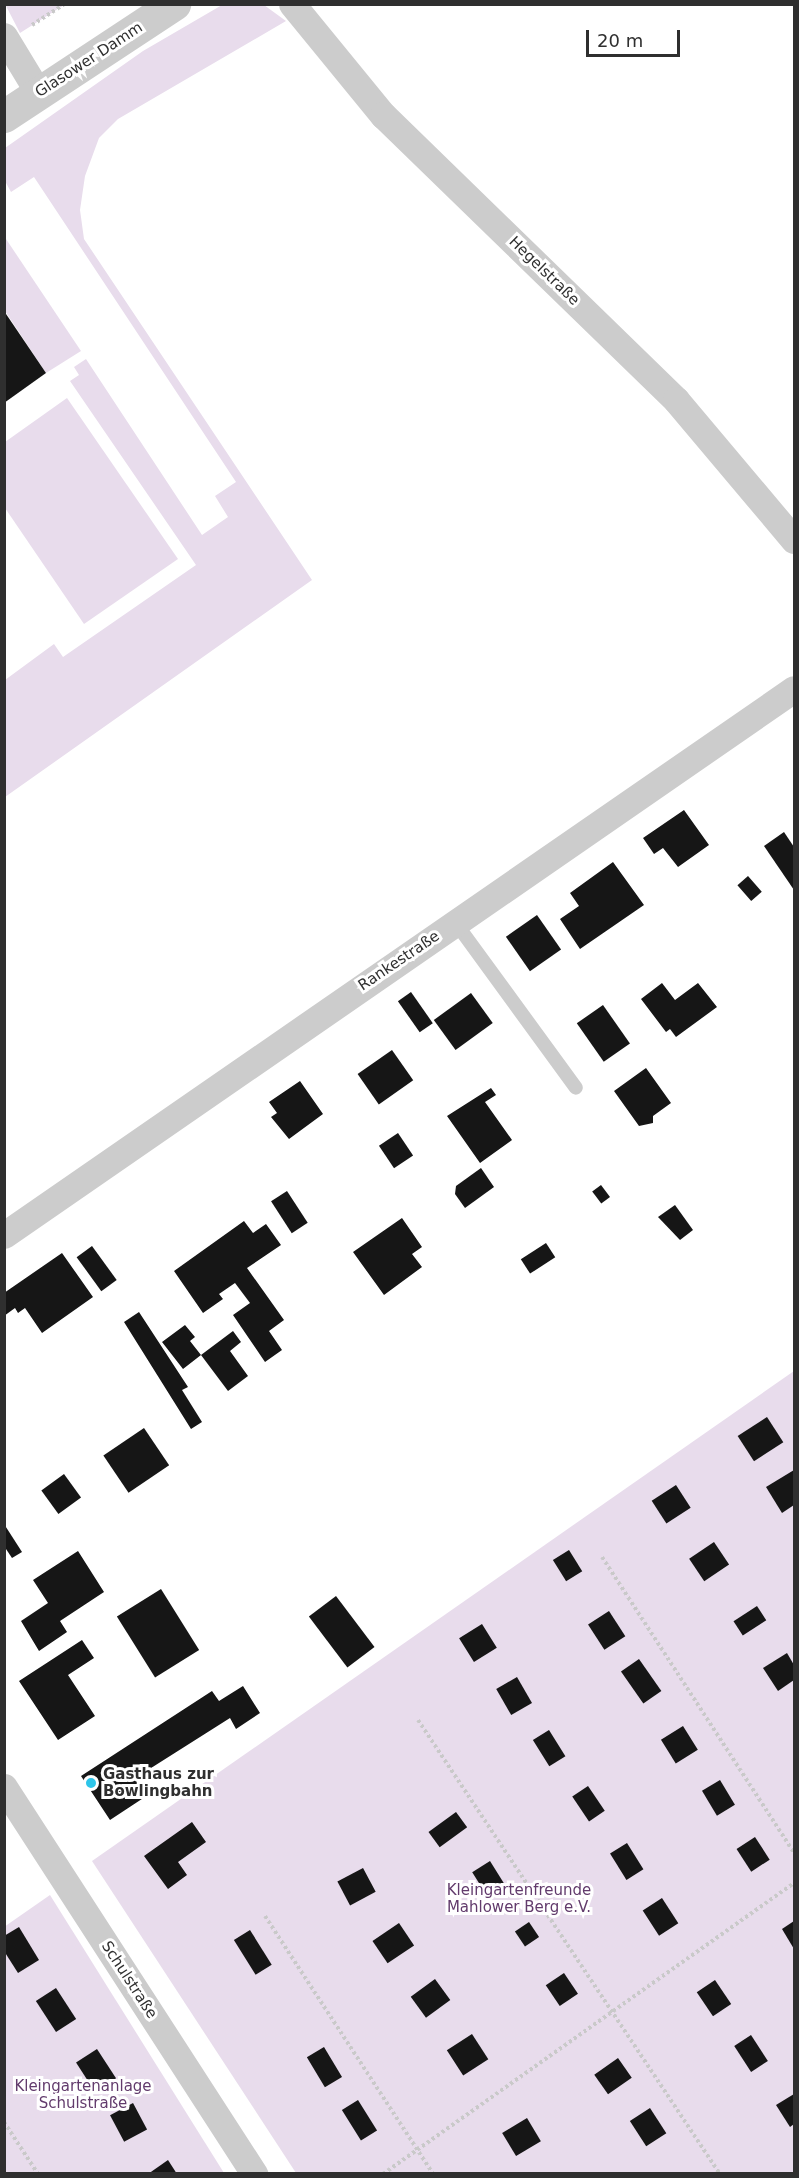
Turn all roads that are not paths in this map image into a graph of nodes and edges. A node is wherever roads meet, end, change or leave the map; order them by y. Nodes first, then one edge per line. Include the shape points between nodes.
1 (174, 4) edge
2 (292, 4) edge
3 (6, 39) edge
4 (38, 92) junction
5 (4, 116) edge
6 (795, 540) edge
7 (795, 689) edge
8 (455, 922) junction
9 (576, 1088) dead end
10 (4, 1235) edge
11 (4, 1787) edge
12 (254, 2174) edge

1 - 4 street, Glasower Damm
2 - 6 street, Hegelstraße via 383,115 676,400
3 - 4 street
4 - 5 street, Glasower Damm
7 - 8 street, Rankestraße
8 - 9 lane
8 - 10 street, Rankestraße
11 - 12 street, Schulstraße

